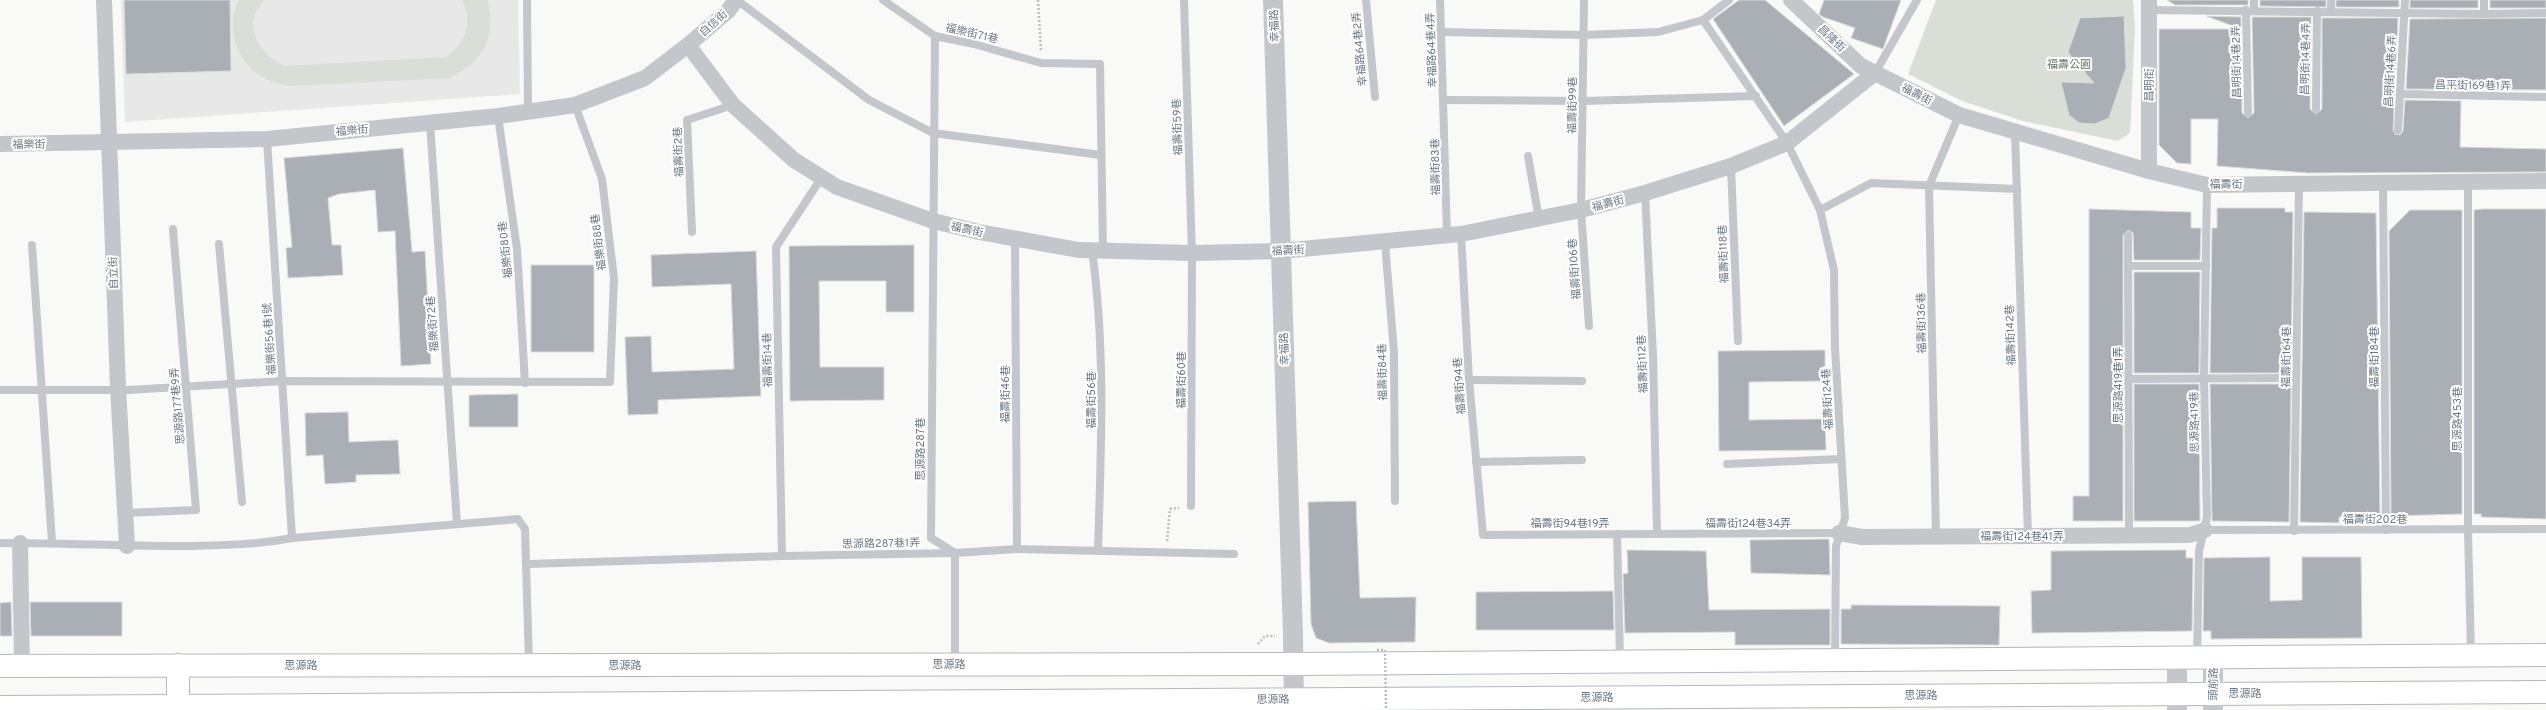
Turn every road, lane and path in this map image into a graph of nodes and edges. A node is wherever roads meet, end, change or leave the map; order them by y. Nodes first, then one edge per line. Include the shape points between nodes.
1 (104, 0) edge
2 (527, 0) edge
3 (736, 0) edge
4 (883, 0) edge
5 (1038, 0) edge
6 (1184, 0) edge
7 (1273, 0) edge
8 (1366, 0) edge
9 (1440, 0) edge
10 (1584, 0) edge
11 (1729, 0) edge
12 (1791, 0) edge
13 (1917, 0) edge
14 (2254, 0) edge
15 (2331, 0) edge
16 (2405, 0) edge
17 (2484, 0) edge
18 (2149, 5) edge
19 (2250, 10) junction
20 (2317, 11) junction
21 (2331, 11) junction
22 (2405, 13) junction
23 (2546, 13) edge
24 (2484, 14) junction
25 (1704, 20) junction
26 (1440, 32) junction
27 (1583, 35) junction
28 (935, 36) junction
29 (688, 46) junction
30 (1041, 63) junction
31 (1875, 73) junction
32 (2400, 94) junction
33 (1756, 96) junction
34 (1375, 97) dead end
35 (2546, 97) edge
36 (1444, 100) junction
37 (1583, 101) junction
38 (575, 105) junction
39 (733, 105) junction
40 (2316, 109) dead end
41 (528, 112) junction
42 (2248, 113) dead end
43 (1959, 115) junction
44 (498, 116) junction
45 (430, 122) junction
46 (2398, 130) dead end
47 (933, 133) junction
48 (2015, 133) junction
49 (267, 139) junction
50 (109, 142) junction
51 (0, 144) edge
52 (1787, 144) junction
53 (1102, 155) junction
54 (1528, 156) dead end
55 (1731, 166) junction
56 (2149, 171) junction
57 (822, 177) junction
58 (2546, 181) edge
59 (2468, 182) junction
60 (2384, 183) junction
61 (2299, 184) junction
62 (2207, 185) junction
63 (1929, 186) junction
64 (2017, 189) junction
65 (1645, 193) junction
66 (1581, 210) junction
67 (1820, 210) junction
68 (1539, 219) junction
69 (933, 221) junction
70 (173, 230) dead end
71 (692, 232) dead end
72 (1454, 235) junction
73 (2128, 236) dead end
74 (1015, 239) junction
75 (1385, 242) junction
76 (219, 244) dead end
77 (32, 245) dead end
78 (1097, 251) junction
79 (1281, 251) junction
80 (1192, 253) junction
81 (2128, 266) junction
82 (2206, 266) junction
83 (1589, 326) dead end
84 (1738, 341) dead end
85 (2296, 378) junction
86 (2130, 379) junction
87 (2204, 379) junction
88 (1469, 380) junction
89 (283, 381) junction
90 (1582, 381) dead end
91 (448, 383) junction
92 (525, 383) junction
93 (230, 385) junction
94 (118, 388) junction
95 (186, 388) junction
96 (42, 389) junction
97 (0, 390) edge
98 (1841, 459) junction
99 (1582, 460) dead end
100 (1476, 462) junction
101 (1727, 464) dead end
102 (1395, 501) dead end
103 (242, 502) dead end
104 (1191, 506) joint
105 (125, 513) junction
106 (457, 524) junction
107 (2204, 530) junction
108 (2386, 530) junction
109 (2468, 530) junction
110 (2546, 530) edge
111 (2294, 531) junction
112 (1839, 533) junction
113 (1616, 534) junction
114 (1657, 534) junction
115 (1483, 535) joint
116 (2129, 535) junction
117 (2028, 536) junction
118 (1936, 537) junction
119 (292, 538) junction
120 (52, 542) junction
121 (0, 543) edge
122 (20, 543) junction
123 (127, 546) junction
124 (1017, 549) junction
125 (1098, 551) junction
126 (1167, 552) junction
127 (955, 553) junction
128 (1234, 554) dead end
129 (782, 556) junction
130 (528, 564) junction
131 (1377, 650) dead end
132 (2546, 655) edge
133 (2471, 656) junction
134 (2196, 658) junction
135 (1835, 660) junction
136 (1620, 662) junction
137 (955, 664) junction
138 (1294, 664) junction
139 (178, 665) junction
140 (529, 665) junction
141 (0, 666) edge
142 (22, 666) junction
143 (2546, 692) edge
144 (2177, 702) edge
145 (2213, 702) edge
146 (1294, 704) edge
147 (0, 706) edge
148 (178, 708) edge
149 (1386, 710) edge

1 - 50 street, 自立街
2 - 41 lane
3 - 29 street, 自信街 via 728,11
3 - 47 lane via 869,100
4 - 28 lane, 福樂街71巷
5 - 30 path
6 - 80 lane, 福壽街59巷
7 - 79 street, 幸福路
8 - 34 lane, 幸福路64巷2弄
9 - 26 lane, 幸福路64巷4弄
10 - 27 lane, 福壽街99巷
11 - 25 lane
12 - 31 street, 昌隆街 via 1861,66
13 - 31 lane
14 - 19 lane, 昌明街14巷2弄
15 - 21 lane
16 - 22 lane, 昌明街14巷6弄
17 - 24 lane
18 - 19 lane
18 - 56 street, 昌明街
19 - 20 lane
19 - 42 lane, 昌明街14巷2弄
20 - 21 lane
20 - 40 lane, 昌明街14巷4弄
21 - 22 lane
22 - 24 lane
22 - 32 lane, 昌明街14巷6弄
23 - 24 lane
25 - 27 lane via 1658,32
25 - 33 lane, 福壽街124巷
26 - 27 lane
26 - 36 lane, 幸福路64巷4弄
27 - 37 lane, 福壽街99巷
28 - 30 lane, 福樂街71巷
28 - 47 lane
29 - 38 street, 福樂街 via 645,78
29 - 39 street, 福壽街
30 - 53 lane, 福樂街71巷 via 1100,64
31 - 43 street, 福壽街
31 - 52 street, 福壽街
32 - 35 lane, 昌平街169巷1弄
32 - 46 lane, 昌明街14巷6弄
33 - 37 lane
33 - 52 lane, 福壽街124巷
36 - 37 lane
36 - 72 lane, 福壽街83巷
37 - 66 lane, 福壽街99巷
38 - 41 street, 福樂街
38 - 92 lane, 福樂街88巷 via 602,179 614,278 610,382
39 - 57 street, 福壽街 via 794,160
39 - 71 lane, 福壽街2巷 via 687,120
41 - 44 street, 福樂街
43 - 48 street, 福壽街
43 - 63 lane, 福壽街136巷
44 - 45 street, 福樂街
44 - 92 lane, 福樂街80巷 via 517,249
45 - 49 street, 福樂街
45 - 91 lane, 福樂街72巷
47 - 53 lane
47 - 69 lane
48 - 56 street, 福壽街
48 - 64 lane, 福壽街142巷
49 - 50 street, 福樂街
49 - 89 lane, 福樂街56巷1號
50 - 51 street, 福樂街
50 - 94 street, 自立街
52 - 55 street, 福壽街
52 - 67 lane, 福壽街124巷
53 - 78 lane, 福壽街56巷
54 - 68 lane
55 - 65 street, 福壽街
55 - 84 lane, 福壽街118巷
56 - 62 street, 福壽街
57 - 69 street, 福壽街 via 837,187
57 - 129 lane, 福壽街14巷 via 776,247
58 - 59 street, 福壽街
59 - 60 street, 福壽街
59 - 109 lane, 思源路453巷
60 - 61 street, 福壽街
60 - 108 lane, 福壽街184巷
61 - 62 street, 福壽街
61 - 85 lane, 福壽街164巷
62 - 82 lane, 思源路419巷
63 - 64 lane
63 - 67 lane via 1871,183
63 - 118 lane, 福壽街136巷
64 - 117 lane, 福壽街142巷
65 - 66 street, 福壽街
65 - 114 lane, 福壽街112巷 via 1653,356
66 - 68 street, 福壽街
66 - 83 lane, 福壽街106巷
67 - 98 lane, 福壽街124巷 via 1834,270
68 - 72 street, 福壽街
69 - 74 street, 福壽街
69 - 127 lane, 思源路287巷 via 931,538
70 - 95 lane, 思源路177巷9弄
72 - 75 street, 福壽街
72 - 88 lane, 福壽街94巷
73 - 81 lane, 思源路419巷1弄
74 - 78 street, 福壽街
74 - 124 lane, 福壽街46巷
75 - 79 street, 福壽街
75 - 102 lane, 福壽街84巷 via 1394,352
76 - 93 lane
77 - 96 lane
78 - 80 street, 福壽街
78 - 125 lane, 福壽街56巷 via 1103,391
79 - 80 street, 福壽街
79 - 138 street, 幸福路
80 - 104 lane, 福壽街60巷
81 - 82 lane
81 - 86 lane, 思源路419巷1弄
82 - 87 lane, 思源路419巷
85 - 87 lane
85 - 111 lane, 福壽街164巷
86 - 87 lane
86 - 116 lane, 思源路419巷1弄
87 - 107 lane, 思源路419巷 via 2207,517
88 - 90 lane
88 - 100 lane, 福壽街94巷
89 - 91 lane
89 - 93 lane
89 - 119 lane, 福樂街56巷1號
91 - 92 lane
91 - 106 lane, 福樂街72巷
93 - 95 lane
93 - 103 lane
94 - 95 lane
94 - 96 lane
94 - 105 street, 自立街
95 - 105 lane, 思源路177巷9弄 via 196,510
96 - 97 lane
96 - 120 lane
98 - 101 lane
98 - 112 lane, 福壽街124巷 via 1844,518
99 - 100 lane
100 - 115 lane, 福壽街94巷
104 - 126 path via 1170,509
105 - 123 street, 自立街
106 - 119 lane
106 - 130 lane via 518,519 525,529
107 - 111 lane, 福壽街202巷
107 - 116 street, 福壽街124巷41弄 via 2190,535
107 - 134 lane, 思源路419巷 via 2198,551
108 - 109 lane, 福壽街202巷
108 - 111 lane, 福壽街202巷
109 - 110 lane, 福壽街202巷
109 - 133 lane, 思源路453巷
112 - 114 lane, 福壽街124巷34弄
112 - 118 street, 福壽街124巷41弄 via 1862,537
112 - 135 lane, 福壽街124巷 via 1836,546
113 - 114 lane, 福壽街94巷19弄
113 - 115 lane, 福壽街94巷19弄
113 - 136 lane
116 - 117 street, 福壽街124巷41弄
117 - 118 street, 福壽街124巷41弄
119 - 123 lane via 258,545
120 - 122 lane
120 - 123 lane
121 - 122 lane
122 - 142 street
124 - 125 lane, 思源路287巷1弄
124 - 127 lane, 思源路287巷1弄
125 - 126 lane, 思源路287巷1弄
126 - 128 lane, 思源路287巷1弄
127 - 129 lane, 思源路287巷1弄
127 - 137 lane
129 - 130 lane, 思源路287巷1弄
130 - 140 lane
131 - 149 path, bridge via 1385,650
132 - 133 main road, 思源路
133 - 134 main road, 思源路
134 - 135 main road, 思源路
134 - 144 street
134 - 145 street, 頭前路
135 - 136 main road, 思源路
136 - 138 main road, 思源路
137 - 138 main road, 思源路
137 - 140 main road, 思源路
138 - 146 street, 幸福路
139 - 140 main road, 思源路
139 - 142 main road, 思源路
139 - 148 main road
141 - 142 main road, 思源路
143 - 145 main road, 思源路
144 - 145 main road, 思源路
144 - 146 main road, 思源路
146 - 148 main road, 思源路
147 - 148 main road, 思源路

